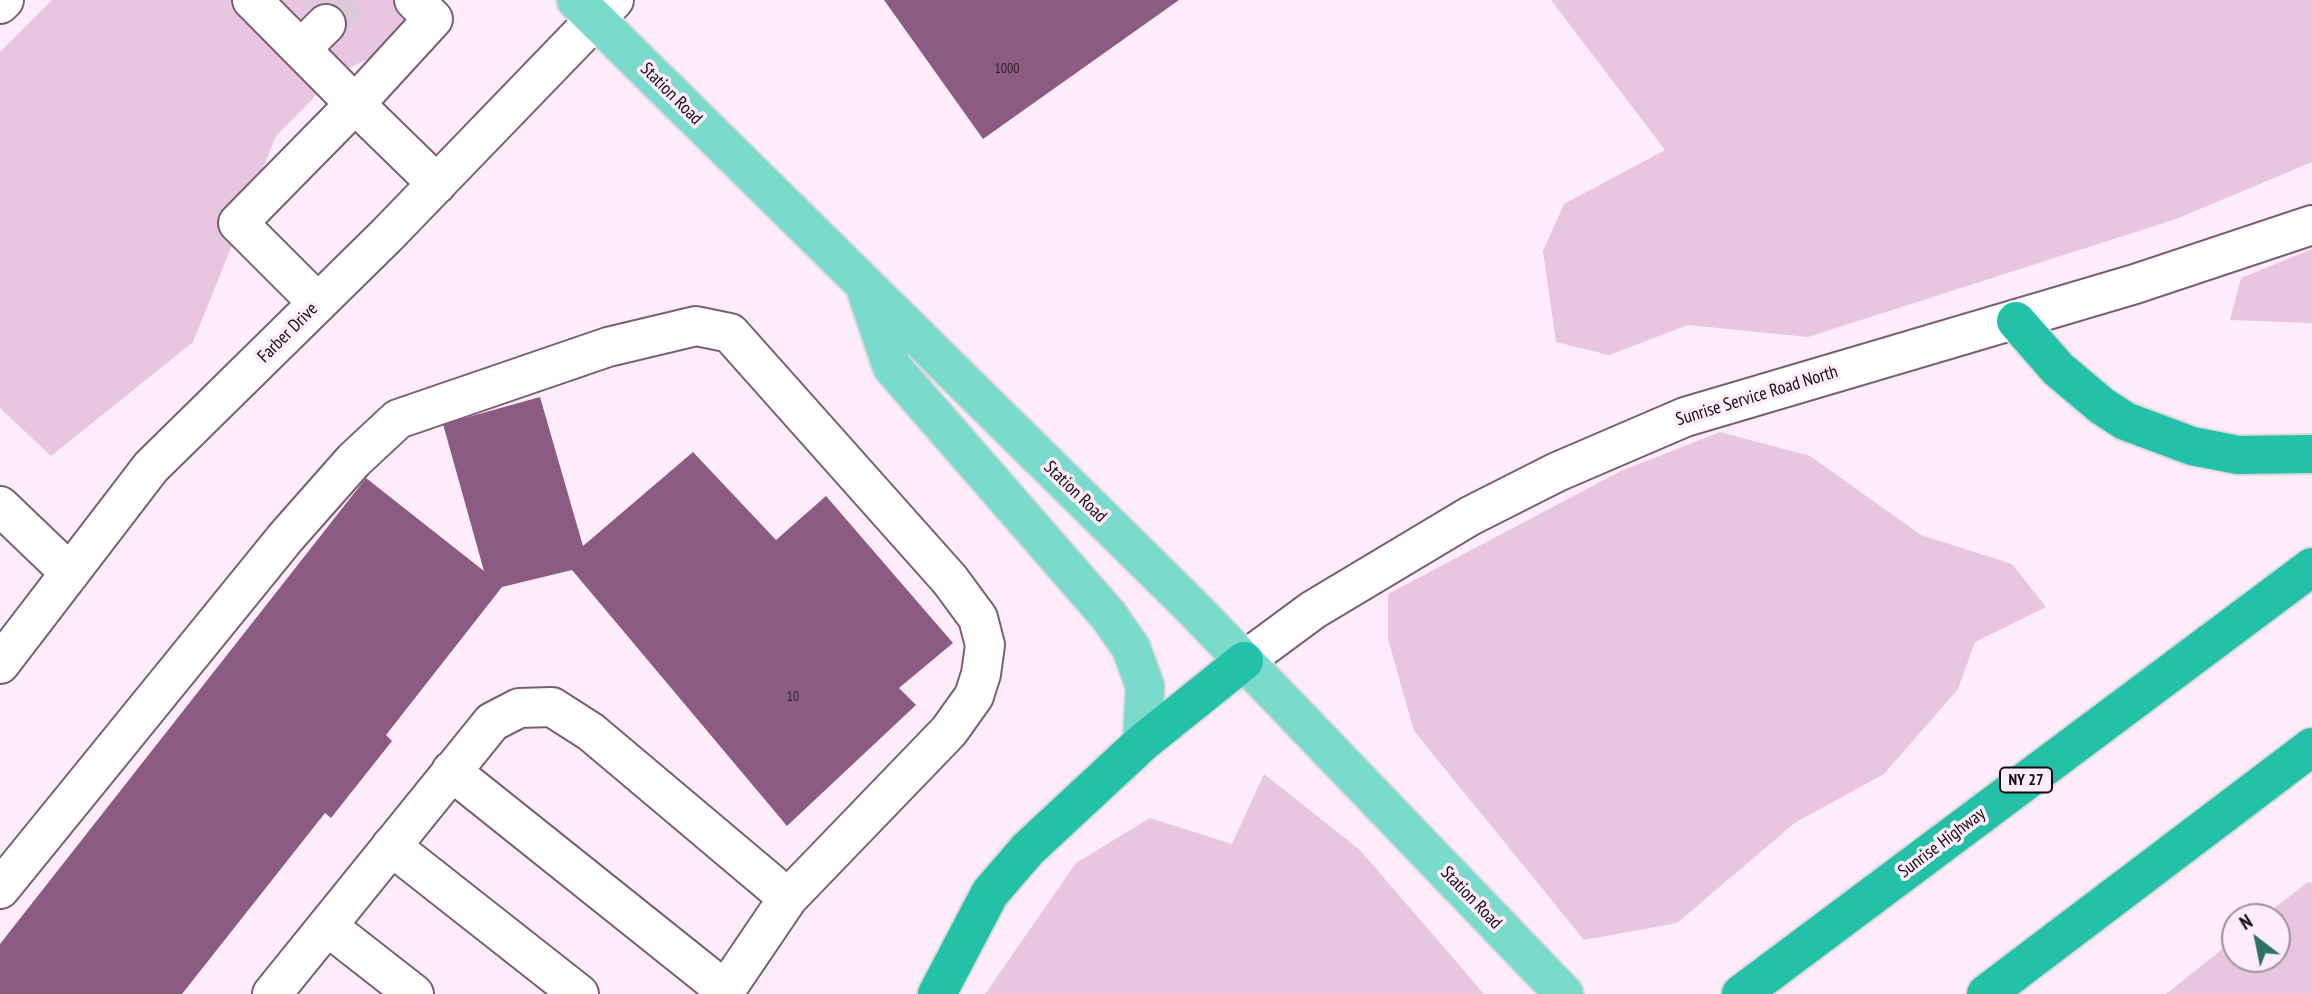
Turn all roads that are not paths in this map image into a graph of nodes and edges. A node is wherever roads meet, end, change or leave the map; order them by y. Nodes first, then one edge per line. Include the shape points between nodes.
1 (4, 0) edge
2 (253, 0) edge
3 (414, 0) edge
4 (0, 4) edge
5 (596, 7) edge
6 (355, 104) junction
7 (437, 184) junction
8 (2312, 225) edge
9 (866, 287) junction
10 (318, 303) junction
11 (2016, 321) junction
12 (2312, 454) edge
13 (0, 506) edge
14 (2312, 567) edge
15 (70, 573) junction
16 (1244, 661) junction
17 (0, 664) edge
18 (1142, 743) junction
19 (2312, 747) edge
20 (452, 771) junction
21 (391, 846) junction
22 (0, 889) edge
23 (788, 898) junction
24 (327, 926) junction
25 (1553, 983) edge
26 (724, 992) edge
27 (272, 994) edge
28 (414, 994) edge
29 (579, 994) edge
30 (937, 994) edge
31 (1741, 994) edge
32 (1986, 994) edge

1 - 4 street
2 - 6 street via 313,36
3 - 6 street via 433,19
5 - 7 street, Farber Drive
5 - 9 main road, Station Road
6 - 7 street
6 - 10 street via 238,223
7 - 10 street, Farber Drive
8 - 11 street, Sunrise Service Road North
9 - 16 main road, Station Road
9 - 18 main road via 892,367 1108,615 1131,648 1146,686
10 - 15 street, Farber Drive via 151,467
11 - 12 highway via 2058,369 2125,421 2192,446 2238,455
11 - 16 street, Sunrise Service Road North via 1766,391 1619,444 1413,548 1313,610
13 - 15 street
14 - 31 highway, Sunrise Highway / NY 27
15 - 17 street, Farber Drive
16 - 18 highway
16 - 25 main road, Station Road
18 - 30 highway via 1062,814 990,893
19 - 32 highway
20 - 21 street
20 - 23 street via 492,722 519,708 552,707 591,732
20 - 26 street
21 - 24 street
21 - 29 street
22 - 23 street via 286,537 354,460 398,419 608,348 696,326 730,333 950,580 978,618 985,645 974,696 949,731
23 - 26 street
24 - 27 street
24 - 28 street

